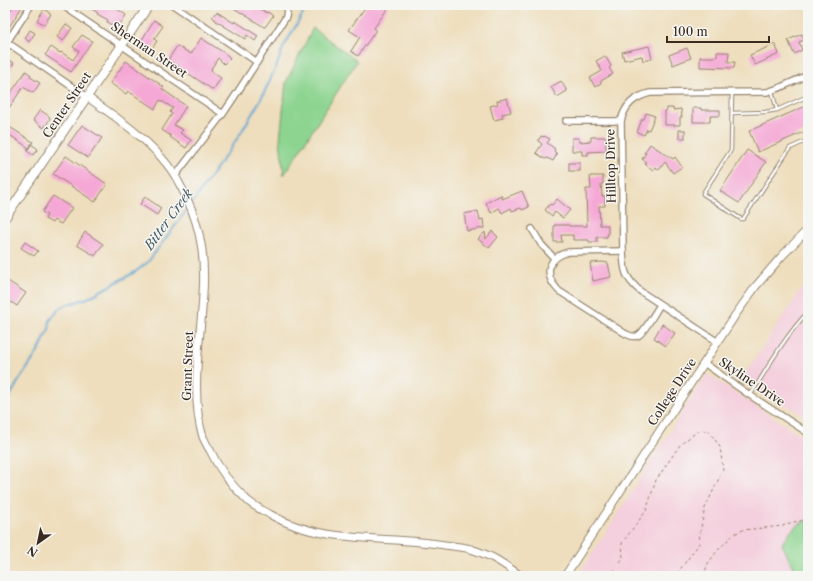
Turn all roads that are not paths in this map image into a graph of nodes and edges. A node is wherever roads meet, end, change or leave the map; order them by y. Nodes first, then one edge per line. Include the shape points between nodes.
1 (31, 5) edge
2 (62, 5) edge
3 (149, 5) edge
4 (173, 5) edge
5 (284, 5) edge
6 (6, 42) edge
7 (122, 45) junction
8 (257, 62) junction
9 (808, 75) edge
10 (772, 90) junction
11 (732, 92) junction
12 (808, 96) edge
13 (87, 97) junction
14 (777, 110) junction
15 (732, 113) junction
16 (223, 114) junction
17 (566, 121) dead end
18 (621, 121) junction
19 (808, 140) edge
20 (176, 178) junction
21 (5, 218) edge
22 (532, 229) dead end
23 (808, 229) edge
24 (623, 251) junction
25 (554, 258) junction
26 (660, 305) junction
27 (808, 312) edge
28 (718, 342) junction
29 (704, 363) junction
30 (750, 396) junction
31 (808, 433) edge
32 (521, 576) edge
33 (565, 576) edge

1 - 6 street
2 - 7 street, Sherman Street
3 - 7 main road, Center Street
4 - 8 street
5 - 8 street via 287,9 286,17
6 - 13 street, Grant Street
7 - 13 main road, Center Street
7 - 16 street, Sherman Street
8 - 16 street
9 - 10 street, Hilltop Drive
10 - 11 street, Hilltop Drive
10 - 14 lane
11 - 15 lane
11 - 18 street, Hilltop Drive via 642,95 623,112
12 - 14 lane
13 - 20 main road, Grant Street via 135,133 159,155
13 - 21 main road, Center Street
14 - 15 lane
15 - 19 lane via 731,150 703,194 741,219 790,148
16 - 20 street
17 - 18 street
18 - 24 street, Hilltop Drive
20 - 32 main road, Grant Street via 194,214 199,231 204,272 197,361 197,411 203,437 232,485 250,503 282,521 316,532 360,538 427,542 469,549 494,558
22 - 25 street
23 - 28 main road, College Drive via 756,286
24 - 25 street via 568,252
24 - 26 street, Hilltop Drive via 626,275 632,285
25 - 26 street via 549,271 554,286 626,334 634,337 639,335
26 - 28 street, Hilltop Drive
27 - 30 lane via 792,330
28 - 29 main road, College Drive
29 - 30 street, Skyline Drive
29 - 33 main road, College Drive
30 - 31 street, Skyline Drive

